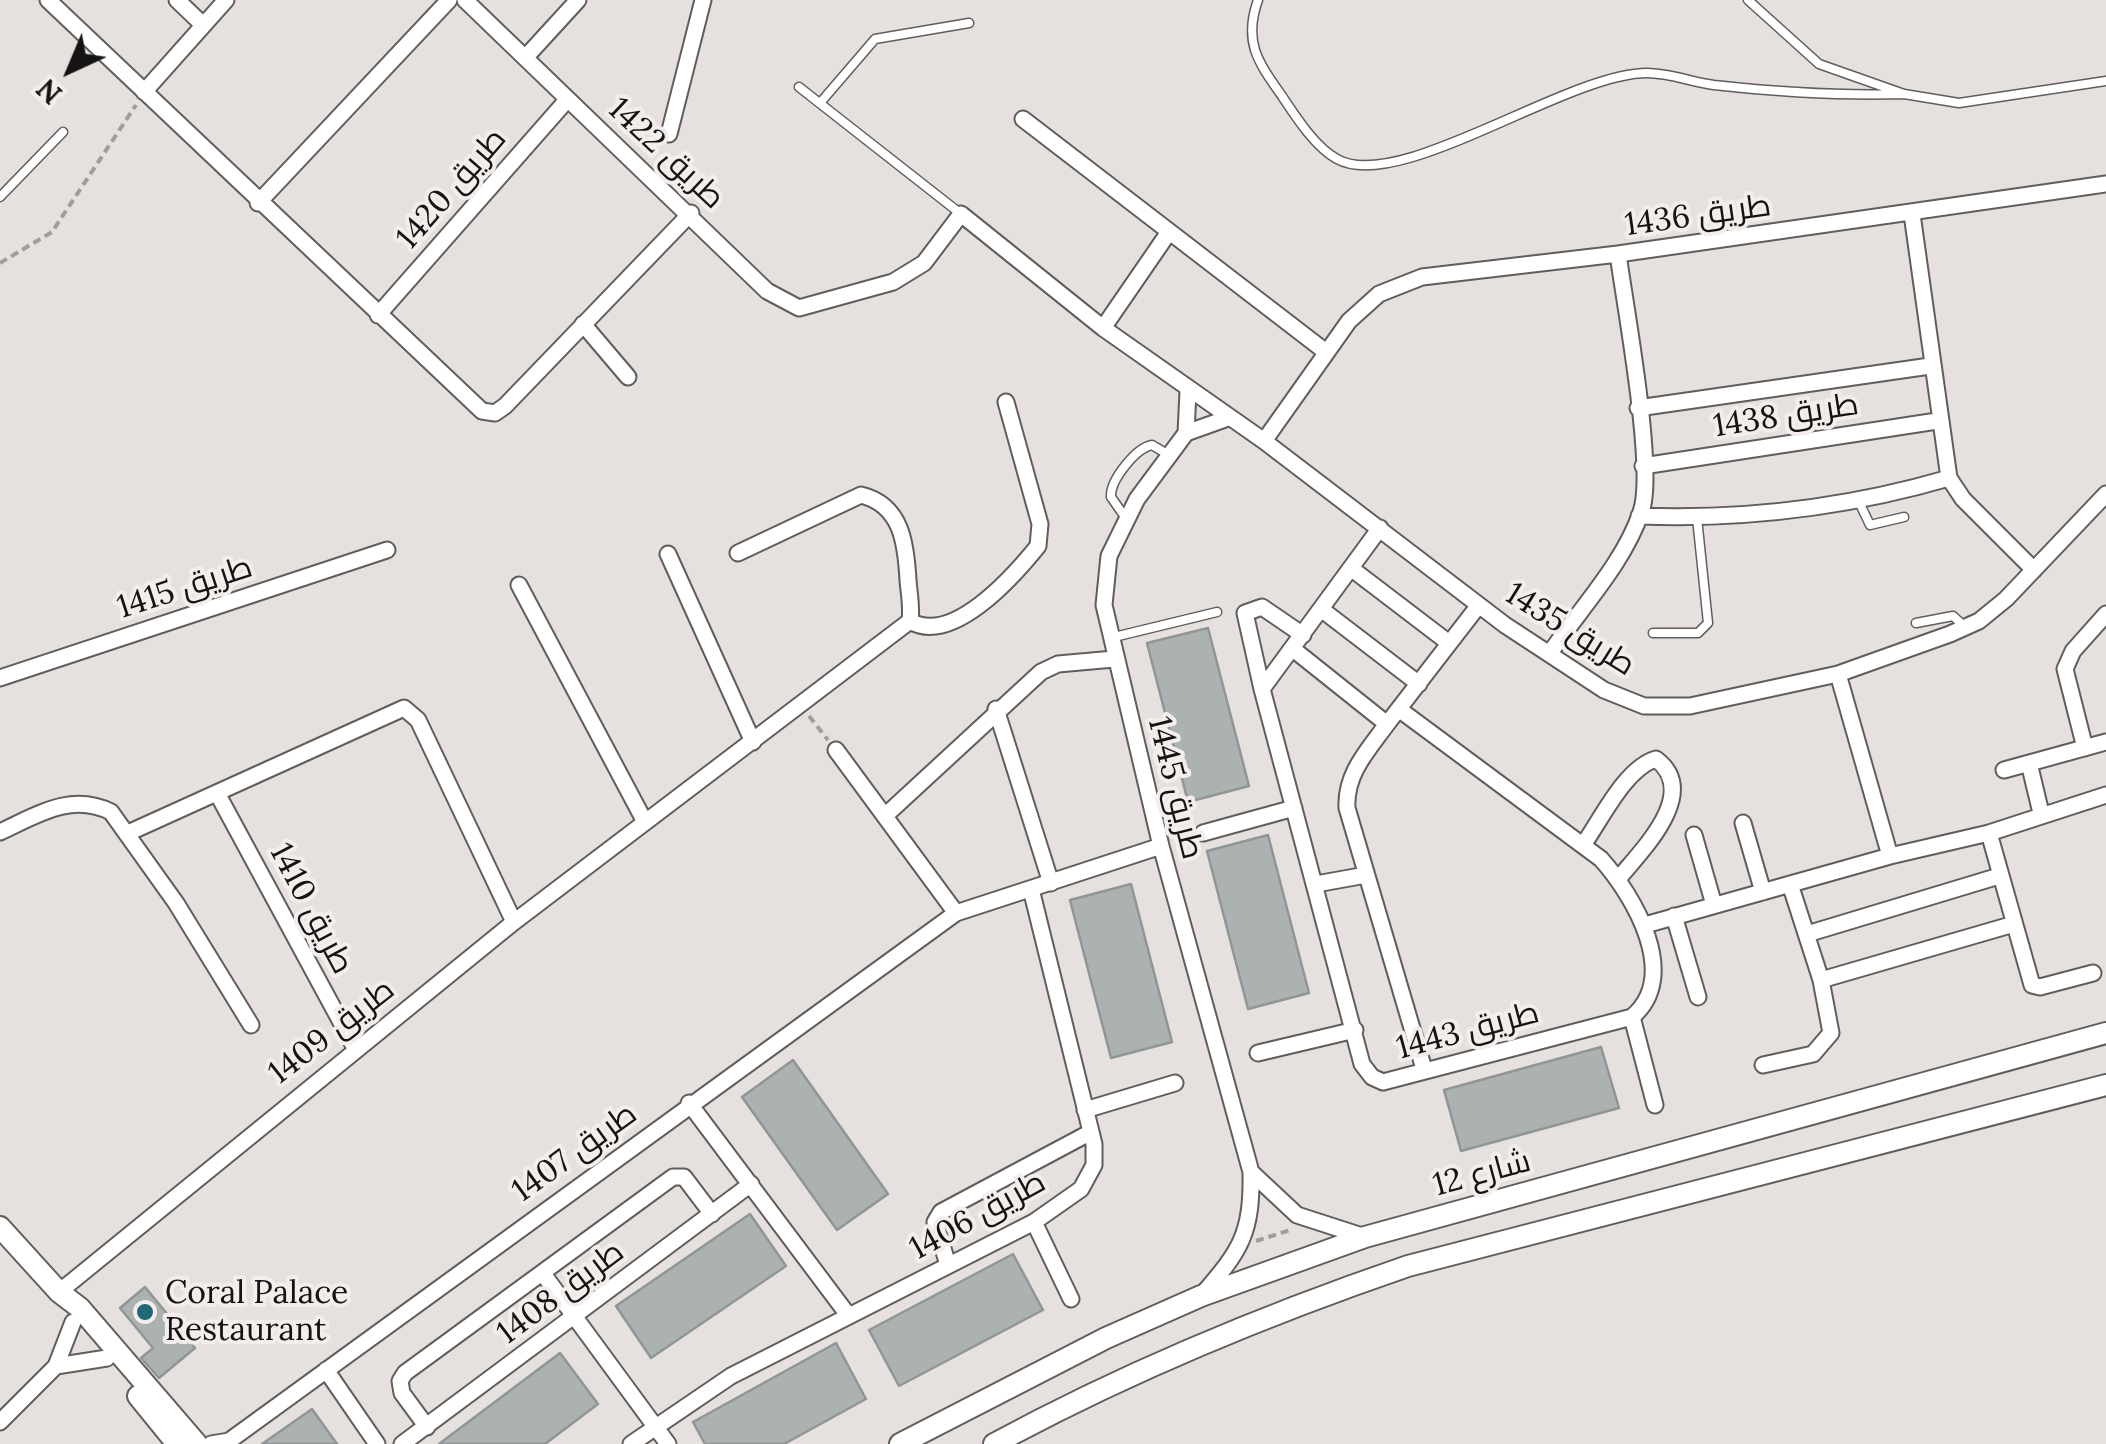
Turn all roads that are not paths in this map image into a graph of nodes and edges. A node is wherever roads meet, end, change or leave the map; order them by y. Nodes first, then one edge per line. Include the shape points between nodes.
1 (48, 0) edge
2 (177, 0) edge
3 (226, 0) edge
4 (450, 0) edge
5 (465, 0) edge
6 (578, 0) edge
7 (703, 0) edge
8 (1258, 0) edge
9 (1748, 0) edge
10 (969, 23) dead end
11 (202, 24) junction
12 (525, 58) junction
13 (2106, 82) edge
14 (799, 87) dead end
15 (144, 92) junction
16 (1904, 94) junction
17 (567, 100) junction
18 (820, 104) junction
19 (1023, 118) dead end
20 (62, 132) dead end
21 (669, 134) dead end
22 (2106, 184) edge
23 (0, 196) edge
24 (258, 203) junction
25 (690, 213) junction
26 (961, 214) junction
27 (1912, 214) junction
28 (1169, 232) junction
29 (1618, 254) junction
30 (378, 315) junction
31 (583, 324) junction
32 (1103, 328) junction
33 (1326, 352) junction
34 (1930, 366) junction
35 (628, 376) dead end
36 (1188, 391) junction
37 (1006, 402) dead end
38 (1638, 408) junction
39 (1228, 418) junction
40 (1937, 422) junction
41 (1186, 433) junction
42 (1264, 440) junction
43 (1169, 456) junction
44 (1643, 466) junction
45 (1948, 478) junction
46 (2106, 494) edge
47 (1859, 502) junction
48 (1639, 516) junction
49 (1904, 516) dead end
50 (1126, 518) junction
51 (1697, 518) junction
52 (1380, 528) junction
53 (387, 550) dead end
54 (668, 554) dead end
55 (738, 554) dead end
56 (1352, 569) junction
57 (2034, 570) junction
58 (519, 585) dead end
59 (1479, 605) junction
60 (1321, 609) junction
61 (1216, 612) dead end
62 (2106, 614) edge
63 (910, 621) junction
64 (1916, 623) dead end
65 (1964, 628) junction
66 (1652, 633) dead end
67 (1304, 635) junction
68 (1110, 638) junction
69 (1449, 643) junction
70 (1293, 649) junction
71 (1550, 652) junction
72 (1114, 659) junction
73 (1838, 674) junction
74 (0, 678) edge
75 (1419, 684) junction
76 (1262, 689) junction
77 (996, 709) junction
78 (1400, 710) junction
79 (1387, 724) junction
80 (752, 742) junction
81 (2106, 742) edge
82 (2085, 748) junction
83 (836, 750) road end
84 (2030, 763) junction
85 (2004, 770) dead end
86 (217, 794) junction
87 (2106, 795) edge
88 (1294, 808) junction
89 (2041, 813) junction
90 (888, 814) junction
91 (645, 822) junction
92 (1743, 823) dead end
93 (0, 832) edge
94 (1203, 832) dead end
95 (128, 833) junction
96 (1989, 834) junction
97 (1694, 835) dead end
98 (1583, 845) junction
99 (1161, 846) junction
100 (1890, 856) junction
101 (1366, 876) junction
102 (1999, 876) junction
103 (1619, 878) junction
104 (1052, 883) junction
105 (1316, 884) junction
106 (1790, 884) junction
107 (1032, 889) junction
108 (1763, 892) junction
109 (1714, 905) junction
110 (956, 913) junction
111 (1674, 916) junction
112 (514, 922) junction
113 (2014, 924) junction
114 (1645, 925) junction
115 (1806, 934) junction
116 (2093, 973) dead end
117 (1821, 980) junction
118 (1698, 997) dead end
119 (1632, 1016) junction
120 (251, 1025) dead end
121 (1355, 1030) junction
122 (2106, 1034) edge
123 (356, 1050) junction
124 (1258, 1053) dead end
125 (1763, 1065) dead end
126 (1424, 1069) junction
127 (1175, 1083) dead end
128 (2104, 1086) edge
129 (689, 1103) junction
130 (1655, 1105) dead end
131 (1085, 1110) junction
132 (1092, 1132) junction
133 (1250, 1172) junction
134 (751, 1184) junction
135 (712, 1214) junction
136 (1034, 1222) junction
137 (0, 1227) edge
138 (1365, 1237) junction
139 (948, 1265) junction
140 (544, 1275) junction
141 (59, 1292) junction
142 (1202, 1296) junction
143 (1071, 1299) dead end
144 (848, 1314) junction
145 (575, 1318) junction
146 (73, 1322) junction
147 (107, 1358) junction
148 (56, 1366) junction
149 (326, 1370) junction
150 (0, 1422) edge
151 (655, 1426) junction
152 (427, 1427) junction
153 (229, 1442) edge
154 (197, 1443) edge
155 (378, 1444) edge
156 (402, 1444) edge
157 (631, 1444) edge
158 (668, 1444) edge
159 (900, 1444) edge
160 (994, 1444) edge

1 - 15 street
2 - 11 street
3 - 11 street
4 - 24 street
5 - 12 street, طريق 1422
6 - 12 street
7 - 21 street
8 - 16 lane via 1248,26 1259,63 1301,124 1337,160 1365,165 1418,156 1589,83 1647,73 1824,96
9 - 16 lane via 1819,64
10 - 18 lane via 875,39
11 - 15 street
12 - 17 street, طريق 1422
13 - 16 lane via 1958,103
14 - 18 lane
15 - 24 street
17 - 25 street, طريق 1422
17 - 30 street, طريق 1420
18 - 26 lane
19 - 28 street
20 - 23 lane
22 - 27 street, طريق 1436
24 - 30 street
25 - 26 street, طريق 1422 via 768,291 800,308 893,282 924,263
25 - 31 street
26 - 32 street, طريق 1435
27 - 29 street, طريق 1436
27 - 34 street
28 - 32 street
28 - 33 street
29 - 33 street, طريق 1436 via 1422,277 1379,294
29 - 38 street
30 - 31 street via 488,413 500,410
31 - 35 street
32 - 36 street, طريق 1435
33 - 42 street, طريق 1436
34 - 38 street, طريق 1438
34 - 40 street
36 - 39 street, طريق 1435
36 - 41 street
37 - 63 street via 1040,524 1038,546 960,620 936,628
38 - 44 street
39 - 41 street
39 - 42 street, طريق 1435
40 - 44 street, طريق 1438
40 - 45 street
41 - 43 street, طريق 1445
42 - 52 street, طريق 1435
43 - 50 street, طريق 1445
43 - 50 lane via 1143,447 1113,484 1111,497
44 - 48 street
45 - 47 street
45 - 57 street
46 - 57 street, طريق 1435
47 - 49 lane via 1870,526
47 - 51 street
48 - 51 street
48 - 71 street
50 - 68 street, طريق 1445 via 1109,556 1104,606
51 - 66 lane via 1708,623 1698,633
52 - 56 street
52 - 59 street, طريق 1435
53 - 74 street, طريق 1415
54 - 80 street
55 - 63 street via 861,495 878,499 909,551
56 - 60 street
56 - 69 street
57 - 65 street, طريق 1435
58 - 91 street
59 - 69 street
59 - 71 street, طريق 1435
60 - 67 street
60 - 75 street
61 - 68 lane
62 - 82 street via 2073,650 2066,669
63 - 80 street, طريق 1409
64 - 65 lane via 1953,616
65 - 73 street, طريق 1435
67 - 70 street
67 - 76 street, طريق 1443 via 1262,607 1245,613
68 - 72 street, طريق 1445
69 - 75 street
70 - 76 street
70 - 79 street
71 - 73 street, طريق 1435 via 1604,690 1668,709
72 - 77 street via 1058,664
72 - 99 street, طريق 1445
73 - 100 street
75 - 78 street
76 - 88 street, طريق 1443
77 - 90 street
77 - 104 street
78 - 79 street
78 - 98 street
79 - 101 street via 1346,790
80 - 91 street, طريق 1409
81 - 82 street
82 - 84 street
83 - 90 street
84 - 85 street
84 - 89 street
86 - 95 street
86 - 112 street via 392,710 410,711
86 - 123 street, طريق 1410
87 - 89 street
88 - 94 street
88 - 105 street, طريق 1443
89 - 96 street
90 - 110 street
91 - 112 street, طريق 1409
92 - 108 street
93 - 95 street via 74,802 111,812
95 - 120 street
96 - 100 street
96 - 102 street
97 - 109 street
98 - 103 street
98 - 103 street via 1631,777 1647,762 1664,764 1671,791 1667,817
99 - 104 street, طريق 1407
99 - 133 street, طريق 1445
100 - 106 street
101 - 105 street
101 - 126 street
102 - 113 street
102 - 115 street
103 - 114 street
104 - 107 street, طريق 1407
105 - 121 street, طريق 1443
106 - 108 street
106 - 115 street
107 - 110 street, طريق 1407
107 - 131 street, طريق 1406
108 - 109 street
109 - 111 street
110 - 129 street, طريق 1407
111 - 114 street
111 - 118 street
112 - 123 street, طريق 1409
113 - 116 street via 2032,985
113 - 117 street
114 - 119 street via 1651,992
115 - 117 street
117 - 125 street via 1831,1033 1826,1043 1813,1054
119 - 126 street, طريق 1443
119 - 130 street
121 - 124 street
121 - 126 street, طريق 1443 via 1372,1077 1382,1082
122 - 138 street, شارع 12
123 - 141 street, طريق 1409
127 - 131 street
128 - 160 street via 1408,1266 1091,1392
129 - 134 street
129 - 149 street, طريق 1407
131 - 132 street, طريق 1406
132 - 136 street, طريق 1406 via 1088,1179
132 - 139 street via 941,1212 935,1222
133 - 138 street via 1313,1223
133 - 142 street, طريق 1445 via 1252,1210 1242,1245
134 - 135 street, طريق 1408
134 - 144 street
135 - 140 street via 694,1185 673,1177
135 - 145 street, طريق 1408
136 - 139 street, طريق 1406
136 - 143 street
137 - 141 street
138 - 142 street, شارع 12
139 - 144 street, طريق 1406
140 - 145 street
140 - 152 street via 405,1373 402,1392
141 - 146 street
141 - 154 street
142 - 159 street, شارع 12 via 1002,1388
144 - 151 street, طريق 1406 via 731,1376
145 - 151 street
145 - 152 street, طريق 1408
146 - 147 street
146 - 148 street
147 - 148 street
147 - 154 street
148 - 150 street
149 - 153 street, طريق 1407
149 - 155 street
151 - 157 street, طريق 1406
151 - 158 street
152 - 156 street, طريق 1408
153 - 154 street, طريق 1407

